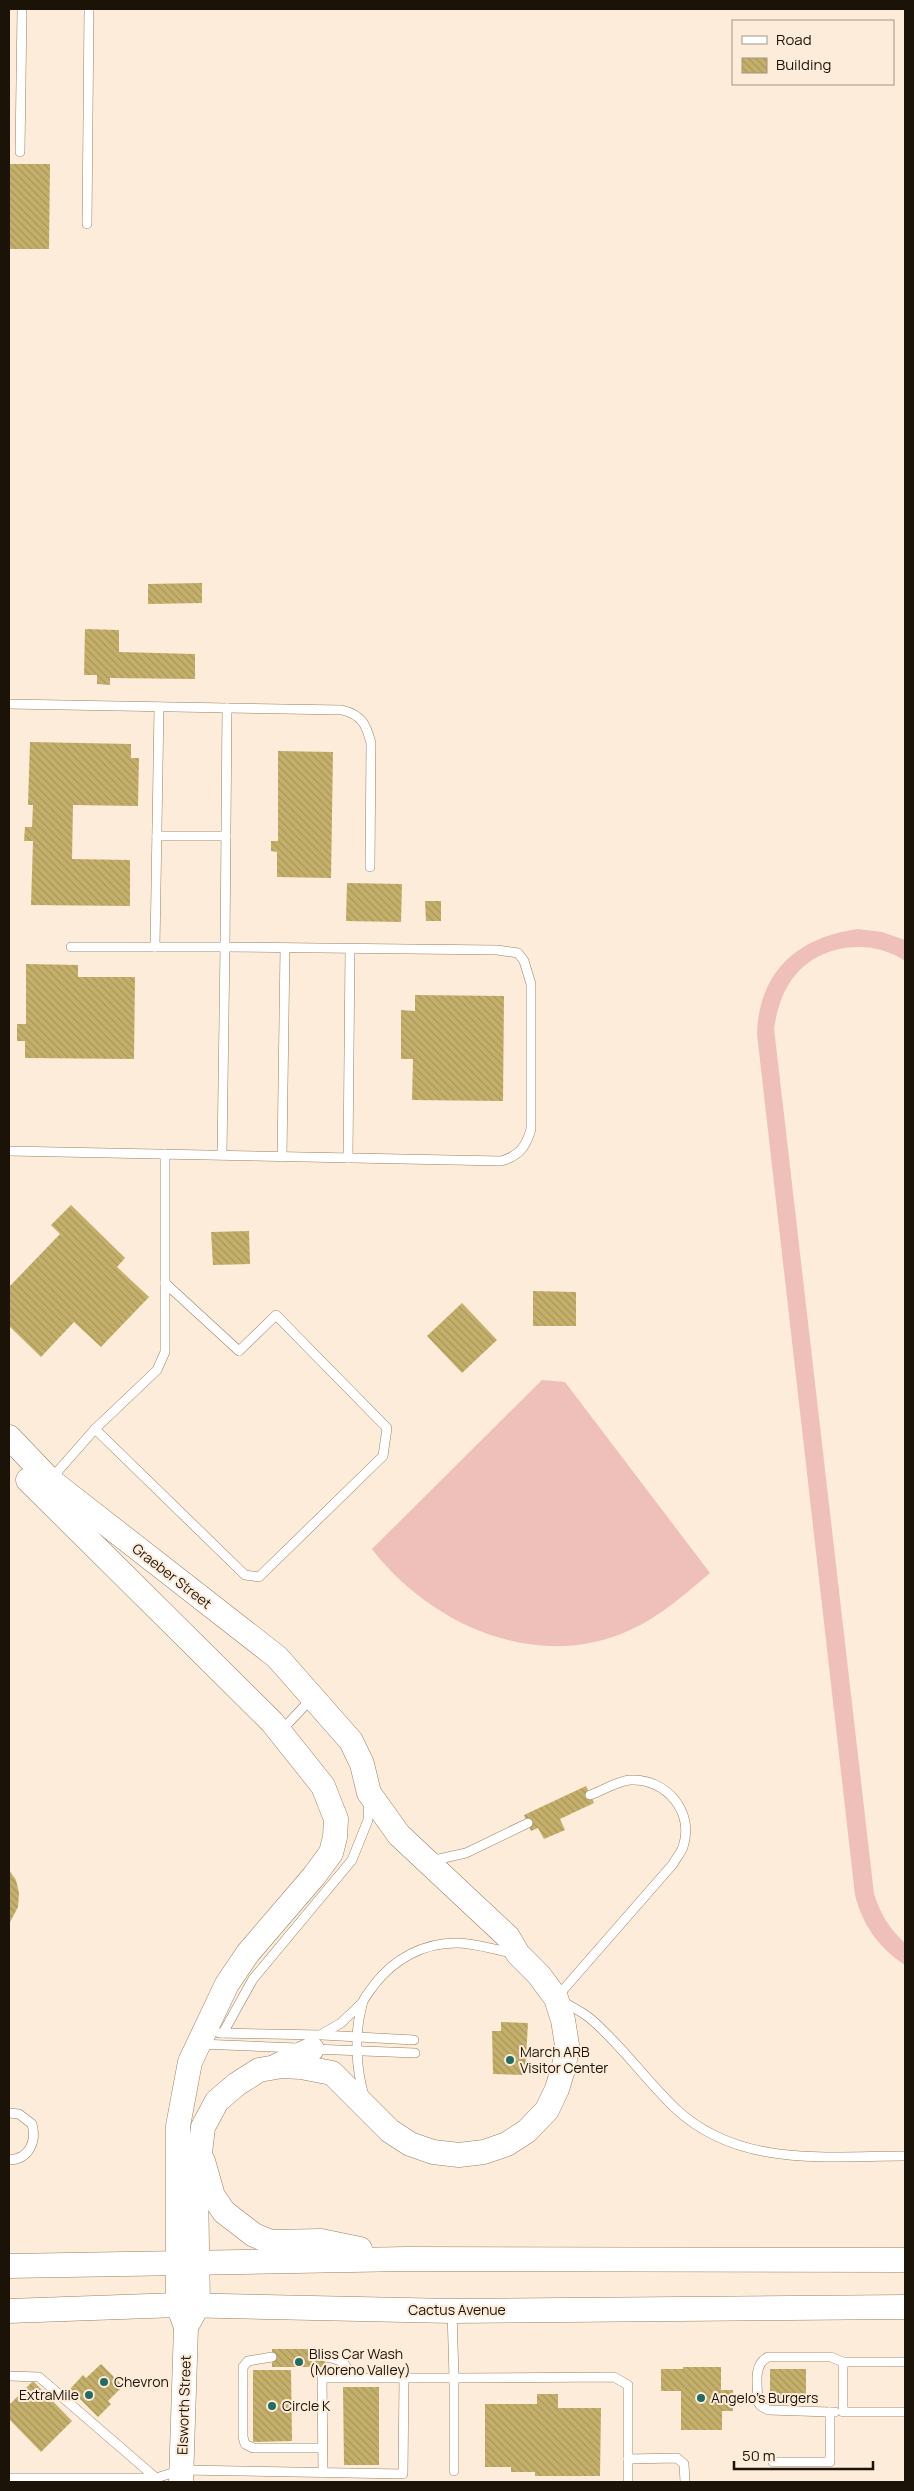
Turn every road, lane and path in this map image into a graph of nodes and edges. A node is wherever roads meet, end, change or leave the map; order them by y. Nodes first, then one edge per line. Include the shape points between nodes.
1 (22, 9) edge
2 (89, 9) edge
3 (20, 152) dead end
4 (87, 224) dead end
5 (9, 704) edge
6 (159, 707) junction
7 (227, 708) junction
8 (157, 836) junction
9 (226, 836) junction
10 (370, 867) dead end
11 (71, 947) dead end
12 (155, 947) junction
13 (225, 947) junction
14 (285, 948) junction
15 (350, 948) junction
16 (9, 1152) edge
17 (165, 1154) junction
18 (222, 1155) junction
19 (282, 1157) junction
20 (348, 1158) junction
21 (165, 1283) junction
22 (96, 1429) junction
23 (9, 1437) edge
24 (9, 1461) edge
25 (50, 1480) junction
26 (313, 1697) junction
27 (279, 1734) junction
28 (369, 1793) junction
29 (590, 1795) dead end
30 (528, 1823) dead end
31 (427, 1861) junction
32 (518, 1954) junction
33 (556, 1998) junction
34 (362, 2003) junction
35 (207, 2036) junction
36 (358, 2037) junction
37 (414, 2040) dead end
38 (317, 2042) junction
39 (358, 2051) junction
40 (415, 2053) dead end
41 (272, 2068) junction
42 (366, 2106) junction
43 (9, 2113) edge
44 (201, 2154) junction
45 (905, 2156) edge
46 (9, 2160) edge
47 (407, 2259) junction
48 (905, 2260) edge
49 (187, 2261) junction
50 (9, 2266) edge
51 (905, 2307) edge
52 (9, 2311) edge
53 (452, 2311) junction
54 (187, 2313) junction
55 (272, 2357) dead end
56 (326, 2357) dead end
57 (843, 2362) junction
58 (905, 2362) edge
59 (9, 2376) edge
60 (350, 2378) junction
61 (404, 2378) junction
62 (454, 2378) junction
63 (830, 2412) junction
64 (843, 2412) junction
65 (905, 2412) edge
66 (322, 2448) junction
67 (628, 2459) junction
68 (773, 2462) dead end
69 (454, 2471) dead end
70 (323, 2473) junction
71 (182, 2476) edge
72 (9, 2478) edge
73 (156, 2478) junction
74 (84, 2480) edge
75 (628, 2482) edge
76 (685, 2482) edge

1 - 3 lane
2 - 4 lane
5 - 6 lane
6 - 7 lane
6 - 8 lane
7 - 9 lane
7 - 10 lane via 355,713 366,727 371,743
8 - 9 lane
8 - 12 lane
9 - 13 lane
11 - 12 lane
12 - 13 lane
13 - 14 lane
13 - 18 lane
14 - 15 lane
14 - 19 lane
15 - 20 lane
15 - 20 lane via 497,950 518,954 524,961 531,984 531,1120 523,1150 514,1158 501,1161
16 - 17 lane
17 - 18 lane
17 - 21 lane
18 - 19 lane
19 - 20 lane
21 - 22 lane via 165,1352 157,1370
21 - 22 lane via 239,1351 276,1315 386,1428 383,1456 259,1577 245,1575
22 - 25 lane
23 - 25 street, Graeber Street
24 - 27 street, Graeber Street via 265,1715
25 - 26 street, Graeber Street via 277,1657
26 - 27 lane
26 - 28 street, Graeber Street via 351,1741 362,1764
27 - 35 street, Graeber Street via 323,1786 336,1819 335,1837 331,1853 248,1953 227,1984
28 - 31 street via 399,1835
28 - 35 lane via 368,1820 352,1860
29 - 33 lane via 628,1780 645,1781 661,1787 675,1798 683,1812 686,1826 683,1847 673,1864
30 - 31 lane via 466,1853
31 - 32 street via 508,1937
32 - 33 street via 539,1974
32 - 34 lane via 455,1943 416,1951 381,1976
33 - 42 street via 567,2045 557,2089 547,2110 527,2131 507,2144 484,2152 459,2155 433,2152 410,2144 390,2131
33 - 45 lane via 591,2020 676,2109 709,2134 743,2148 774,2154
34 - 36 lane
34 - 38 lane
35 - 38 lane
35 - 38 lane
35 - 49 street, Graeber Street via 185,2082 178,2126
36 - 37 lane
36 - 38 lane
36 - 39 lane
38 - 39 lane
38 - 41 street
39 - 40 lane
39 - 42 lane via 358,2076
41 - 42 street via 301,2067 332,2073
41 - 44 street via 259,2070 217,2101 203,2127
43 - 46 lane via 19,2114 32,2124 34,2138 32,2147 24,2156
44 - 47 street via 213,2196 224,2212 254,2235 271,2242 321,2241
44 - 49 street
47 - 48 street
47 - 49 street
49 - 50 street
49 - 54 street, Elsworth Street
51 - 53 street, Cactus Avenue
52 - 54 street, Cactus Avenue
53 - 54 street, Cactus Avenue
53 - 62 lane
54 - 71 street, Elsworth Street
55 - 66 lane via 258,2357 242,2367 245,2444 253,2448
56 - 60 lane via 339,2359 348,2368
57 - 58 lane
57 - 63 lane via 831,2357 768,2357 758,2366 760,2406 768,2410
57 - 64 lane
59 - 73 lane via 39,2377
60 - 61 lane
60 - 66 lane via 322,2378
61 - 62 lane
61 - 70 lane via 403,2474
62 - 67 lane via 614,2378 628,2385
62 - 69 lane
63 - 64 lane
63 - 68 lane via 830,2462
64 - 65 lane
66 - 70 lane
67 - 75 lane
67 - 76 lane via 677,2458 684,2464
70 - 71 lane
71 - 73 lane
72 - 74 lane
73 - 74 lane

